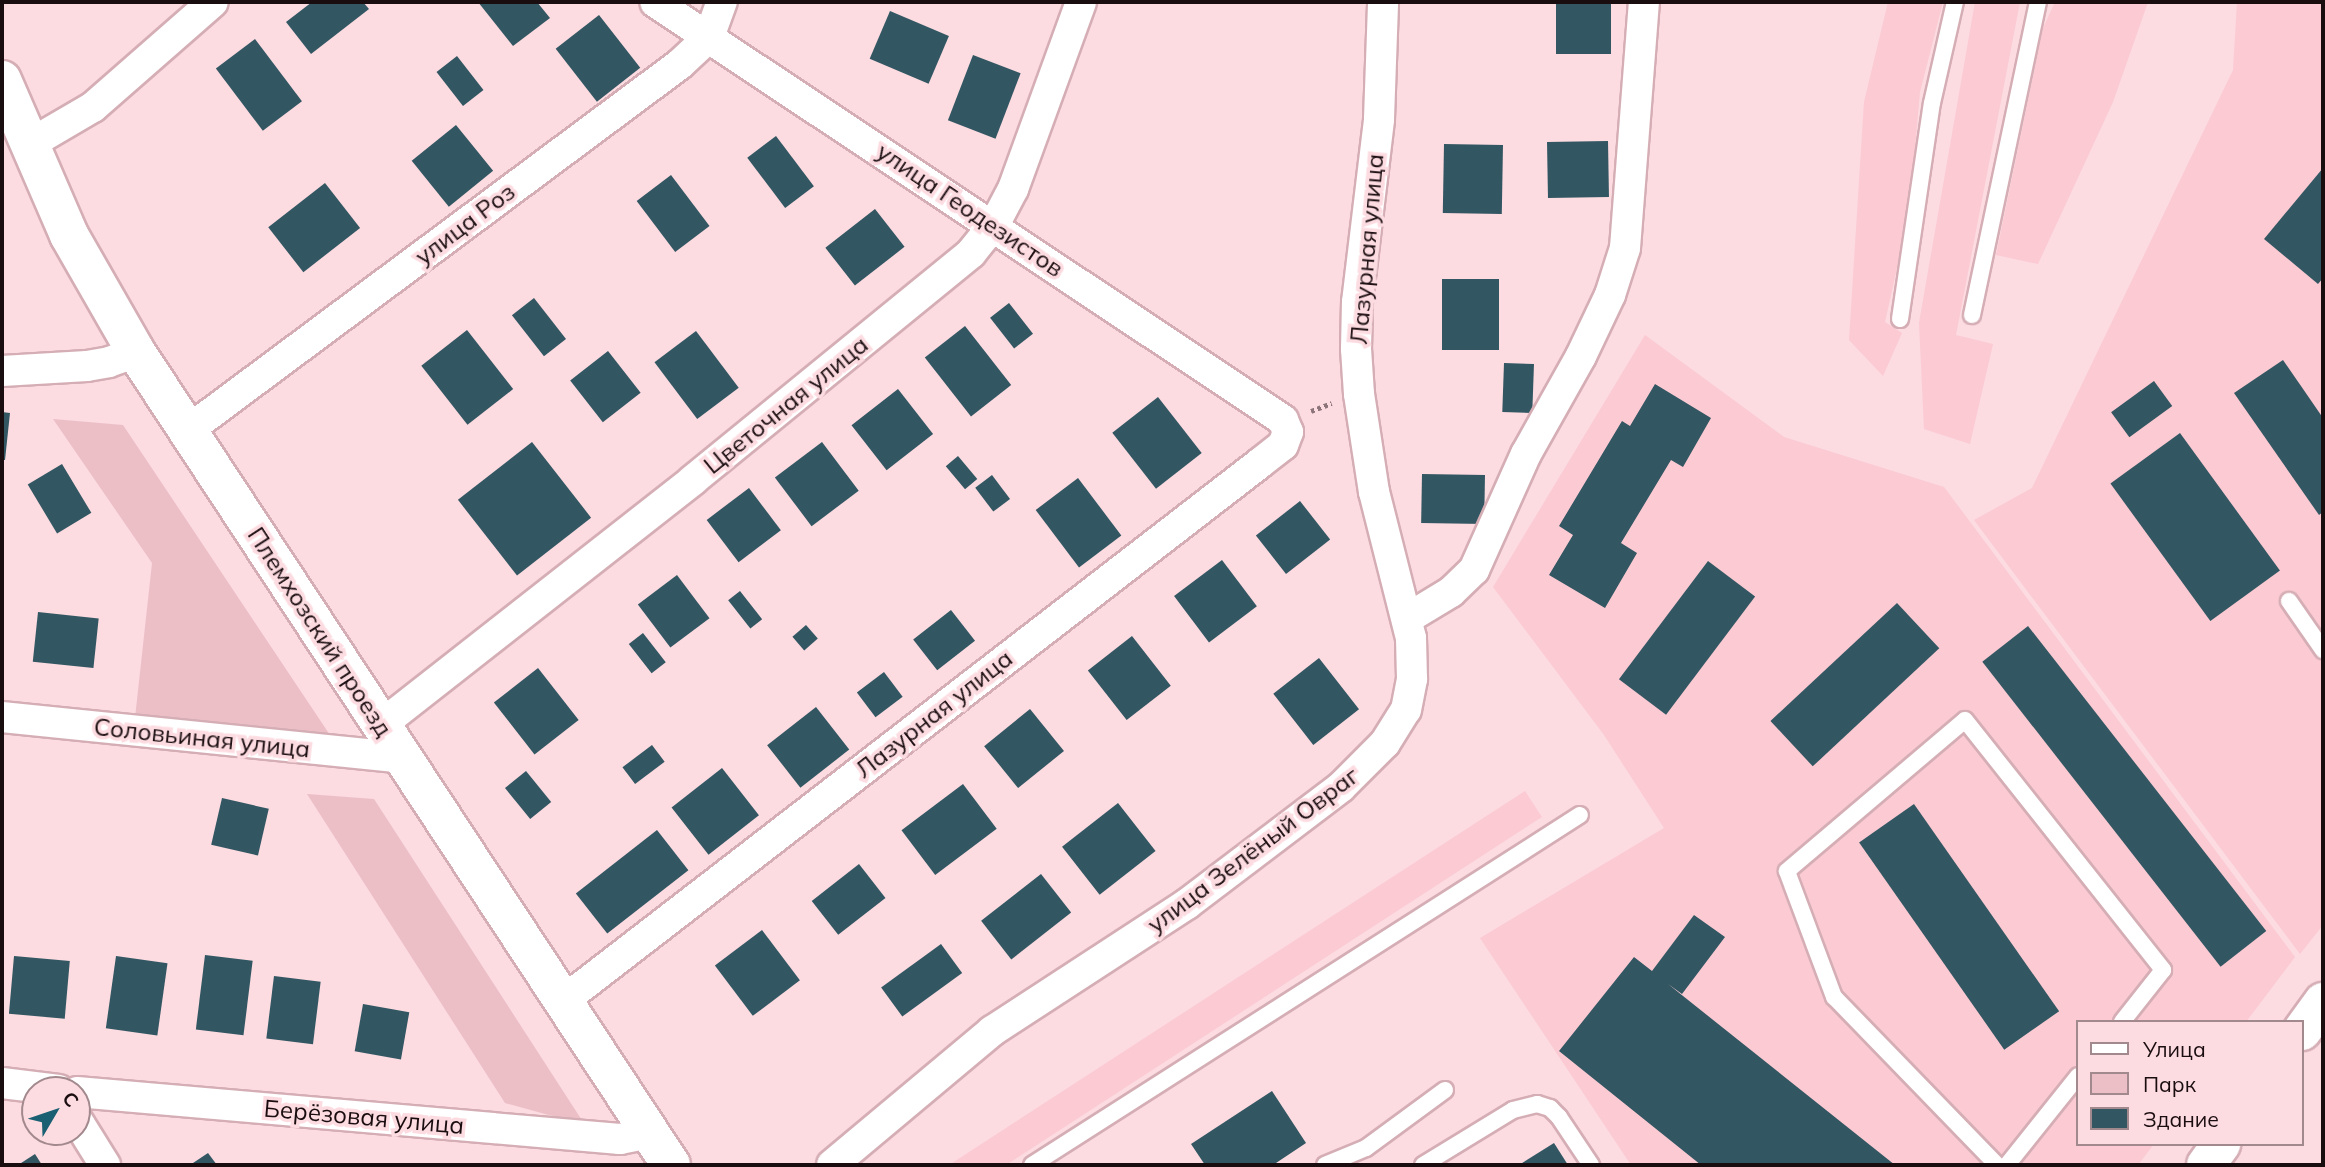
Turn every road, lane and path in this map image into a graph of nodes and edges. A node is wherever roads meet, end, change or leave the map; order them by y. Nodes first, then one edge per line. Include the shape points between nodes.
1 (213, 2) edge
2 (655, 2) edge
3 (722, 2) edge
4 (1081, 2) edge
5 (1382, 2) edge
6 (1644, 2) edge
7 (1955, 2) edge
8 (2038, 2) edge
9 (709, 37) junction
10 (2, 80) edge
11 (28, 145) junction
12 (994, 225) junction
13 (1972, 315) dead end
14 (1900, 319) dead end
15 (136, 352) junction
16 (2, 371) edge
17 (1359, 394) junction
18 (1283, 420) junction
19 (187, 430) junction
20 (2289, 601) dead end
21 (1408, 618) junction
22 (2323, 650) edge
23 (2, 717) edge
24 (381, 725) junction
25 (403, 758) junction
26 (1580, 815) dead end
27 (564, 1001) junction
28 (2323, 1002) edge
29 (2124, 1020) edge
30 (2304, 1028) edge
31 (2076, 1079) edge
32 (2, 1083) edge
33 (21, 1085) edge
34 (1445, 1090) dead end
35 (91, 1092) edge
36 (650, 1133) junction
37 (91, 1142) edge
38 (2220, 1146) edge
39 (105, 1165) edge
40 (671, 1165) edge
41 (832, 1165) edge
42 (1032, 1165) edge
43 (1325, 1165) edge
44 (1423, 1165) edge
45 (1591, 1165) edge
46 (1997, 1165) edge
47 (2007, 1165) edge
48 (2206, 1165) edge

1 - 11 street via 93,107
2 - 9 street, улица Геодезистов
3 - 9 street, улица Роз
4 - 12 street, Цветочная улица via 1026,156
5 - 17 street, Лазурная улица via 1379,119 1357,302
6 - 21 street via 1625,248 1609,295 1526,454 1474,570 1451,592
7 - 14 lane via 1932,103
8 - 13 lane
9 - 12 street, улица Геодезистов
9 - 19 street, улица Роз via 680,64
10 - 11 main road, Племхозский проезд
11 - 15 main road, Племхозский проезд via 85,267
12 - 18 street, улица Геодезистов
12 - 24 street, Цветочная улица via 944,277
15 - 16 street via 87,366
15 - 19 main road, Племхозский проезд
17 - 18 path
17 - 21 street, Лазурная улица via 1374,492
18 - 27 street, Лазурная улица via 1288,432 1283,445
19 - 24 main road, Племхозский проезд
20 - 22 lane
21 - 41 street, улица Зелёный Овраг via 1413,659 1410,696 1396,727 1364,765 1187,904 992,1031
23 - 25 street, Соловьиная улица
24 - 25 main road, Племхозский проезд
25 - 27 main road, Племхозский проезд
26 - 42 lane
27 - 36 main road, Племхозский проезд
28 - 30 main road
29 - 46 lane via 2163,970 1965,720 1787,871 1833,997
31 - 47 lane
32 - 33 street
34 - 43 lane via 1366,1148
35 - 36 street, Берёзовая улица via 620,1139
36 - 40 main road, Племхозский проезд
37 - 39 street
38 - 48 main road
44 - 45 lane via 1513,1110 1537,1104 1559,1117

